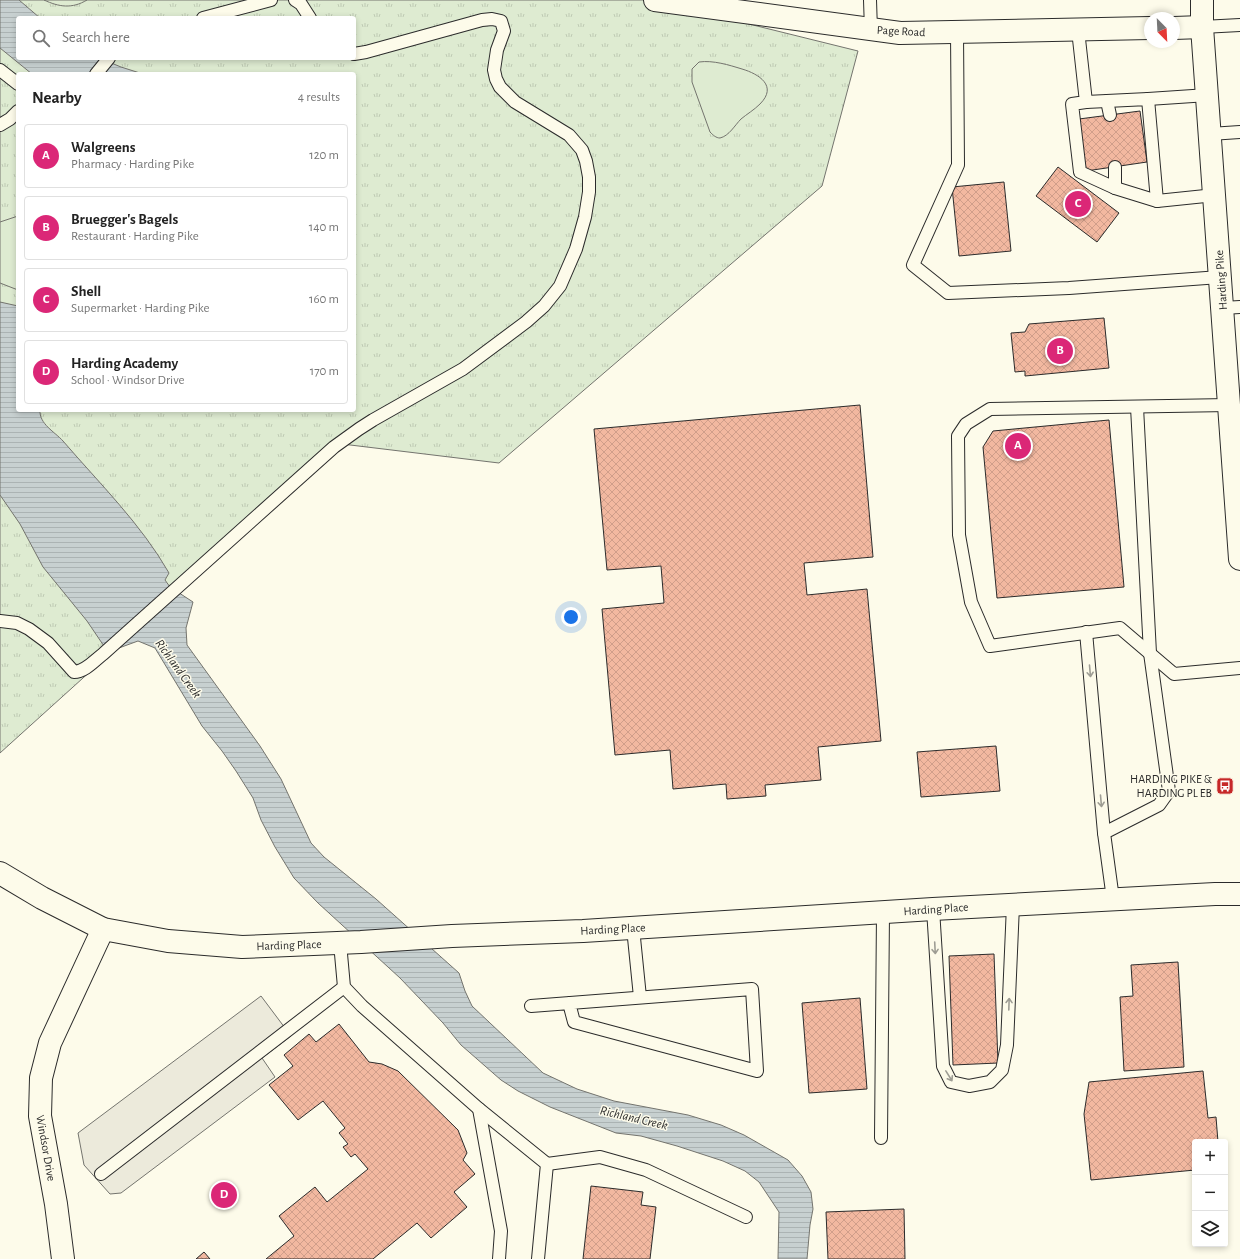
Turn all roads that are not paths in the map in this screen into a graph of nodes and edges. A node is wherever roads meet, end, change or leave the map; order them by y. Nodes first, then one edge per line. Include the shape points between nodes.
1 (271, 0) edge
2 (295, 0) edge
3 (655, 0) edge
4 (870, 0) edge
5 (1202, 0) edge
6 (211, 16) edge
7 (309, 16) edge
8 (1240, 25) edge
9 (1202, 27) junction
10 (1144, 28) edge
11 (1180, 28) edge
12 (871, 30) junction
13 (1078, 30) junction
14 (957, 32) junction
15 (356, 54) edge
16 (107, 60) edge
17 (0, 70) edge
18 (98, 72) edge
19 (16, 82) edge
20 (1208, 95) junction
21 (1148, 99) junction
22 (1107, 101) junction
23 (1086, 102) junction
24 (16, 113) edge
25 (1110, 115) dead end
26 (0, 125) edge
27 (1240, 132) edge
28 (1210, 134) junction
29 (1115, 167) dead end
30 (1115, 188) junction
31 (1215, 196) junction
32 (1157, 201) junction
33 (1220, 277) junction
34 (1231, 308) edge
35 (1230, 405) junction
36 (1137, 407) junction
37 (1240, 559) edge
38 (0, 621) edge
39 (1086, 632) junction
40 (1150, 653) junction
41 (1240, 668) edge
42 (1104, 833) junction
43 (0, 873) edge
44 (1240, 894) edge
45 (1113, 899) junction
46 (1013, 905) junction
47 (934, 909) junction
48 (883, 913) junction
49 (633, 928) junction
50 (103, 929) junction
51 (340, 943) junction
52 (344, 987) junction
53 (640, 997) junction
54 (569, 1003) junction
55 (531, 1006) dead end
56 (478, 1109) junction
57 (881, 1138) dead end
58 (547, 1164) junction
59 (101, 1174) dead end
60 (746, 1217) dead end
61 (63, 1259) edge
62 (499, 1259) edge
63 (538, 1259) edge

1 - 6 lane
2 - 7 lane
3 - 12 main road, Page Road
4 - 12 lane
5 - 9 main road, Harding Pike
8 - 9 lane
9 - 11 main road
9 - 20 main road, Harding Pike
10 - 13 main road, Page Road
12 - 14 main road, Page Road via 900,33
13 - 14 main road, Page Road
13 - 23 lane
14 - 33 lane via 958,165 913,265 948,293 1069,288
15 - 38 lane via 482,20 501,21 504,31 497,50 494,70 500,87 515,102 569,135 582,150 586,161 589,177 586,210 576,249 560,286 544,306 526,322 463,369 373,420 334,448 85,668 74,672 48,643 29,629 17,623
16 - 18 lane
17 - 19 lane
20 - 21 lane
20 - 28 main road, Harding Pike
21 - 22 lane
21 - 32 lane
22 - 23 lane
22 - 25 lane
23 - 30 lane via 1072,104 1080,172
24 - 26 lane
27 - 28 lane
28 - 31 main road, Harding Pike
29 - 30 lane
30 - 32 lane
31 - 32 lane
31 - 33 main road, Harding Pike
33 - 34 main road, Harding Pike
34 - 35 main road, Harding Pike
35 - 36 lane
35 - 37 main road, Harding Pike
36 - 39 lane via 990,409 966,424 958,436 959,535 971,602 990,646
36 - 40 lane
39 - 40 lane via 1120,628
39 -> 42 lane
40 - 41 lane via 1174,674
40 - 42 lane via 1169,791 1160,805
42 - 45 lane
43 - 50 main road, Harding Place
44 - 45 main road, Harding Place
45 - 46 main road, Harding Place
46 - 47 main road, Harding Place
47 -> 46 lane via 942,1066 951,1082 969,1086 990,1082 1002,1070 1007,1045
47 - 48 main road, Harding Place
48 - 49 main road, Harding Place
48 - 57 lane
49 - 51 main road, Harding Place
49 - 53 lane
50 - 51 main road, Harding Place via 168,941 242,947
50 - 61 main road, Windsor Drive via 50,1043 41,1078 40,1116
51 - 52 lane
52 - 56 lane
52 - 59 lane
53 - 54 lane
53 - 54 lane via 752,989 757,1071 574,1022
54 - 55 lane
56 - 58 lane
56 - 62 lane via 501,1231
58 - 60 lane via 600,1157 646,1170
58 - 63 lane

